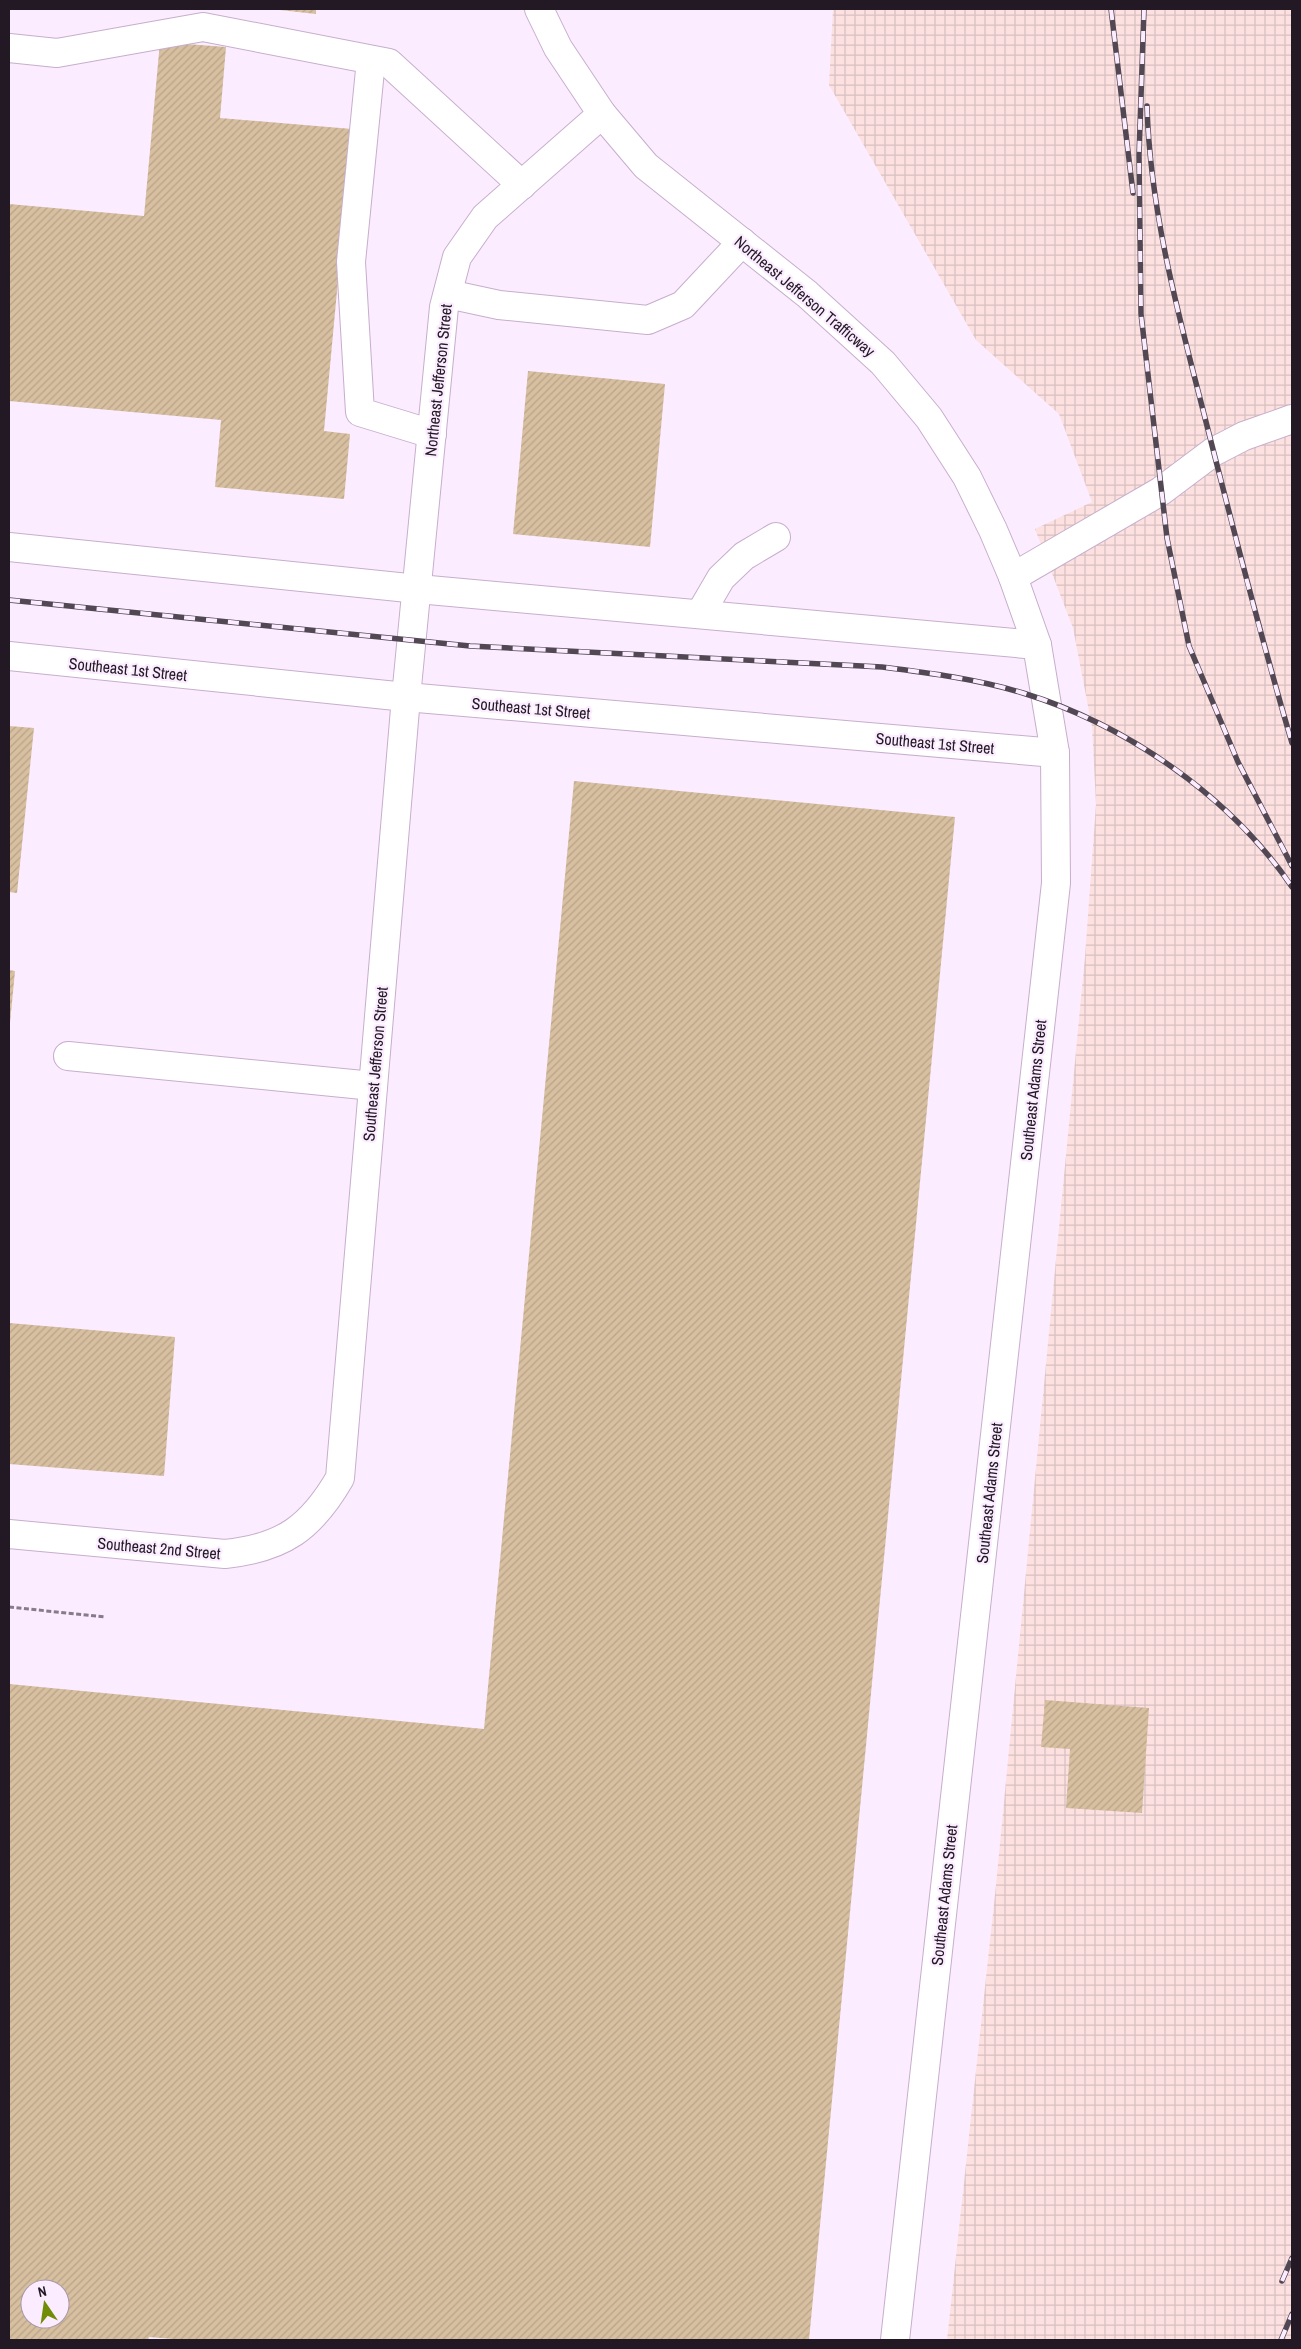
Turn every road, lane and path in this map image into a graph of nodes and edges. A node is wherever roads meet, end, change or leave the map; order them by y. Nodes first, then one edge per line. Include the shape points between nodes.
1 (539, 9) edge
2 (9, 48) edge
3 (371, 60) junction
4 (602, 114) junction
5 (522, 185) junction
6 (742, 242) junction
7 (448, 294) junction
8 (1292, 419) edge
9 (432, 434) junction
10 (776, 537) dead end
11 (9, 547) edge
12 (1014, 577) junction
13 (418, 589) junction
14 (700, 614) junction
15 (1037, 645) junction
16 (9, 656) edge
17 (406, 697) junction
18 (1054, 753) junction
19 (68, 1056) dead end
20 (373, 1086) junction
21 (303, 1526) joint
22 (9, 1534) edge
23 (9, 1607) edge
24 (105, 1616) dead end
25 (895, 2340) edge

1 - 4 street, Northeast Jefferson Trafficway via 558,48
2 - 3 street via 57,53 203,27
3 - 5 street via 389,63
3 - 9 street via 351,262 360,412
4 - 5 street, Northeast Jefferson Street
4 - 6 street, Northeast Jefferson Trafficway via 646,166
5 - 7 street, Northeast Jefferson Street via 486,217 457,257
6 - 7 street via 684,305 648,320 499,305
6 - 12 street, Northeast Jefferson Trafficway via 808,294 883,364 929,418 967,477
7 - 9 street, Northeast Jefferson Street
8 - 12 street via 1244,436 1213,452 1161,491
9 - 13 street, Northeast Jefferson Street
10 - 14 street via 744,556 722,578
11 - 13 street
12 - 15 street, Northeast Jefferson Trafficway
13 - 14 street
13 - 17 street, Southeast Jefferson Street
14 - 15 street
15 - 18 street, Southeast Adams Street
16 - 17 street, Southeast 1st Street
17 - 18 street, Southeast 1st Street
17 - 20 street, Southeast Jefferson Street
18 - 25 street, Southeast Adams Street via 1056,883
19 - 20 street
20 - 21 street, Southeast Jefferson Street via 340,1478 328,1499
21 - 22 street, Southeast 2nd Street via 254,1551 225,1554
23 - 24 path

